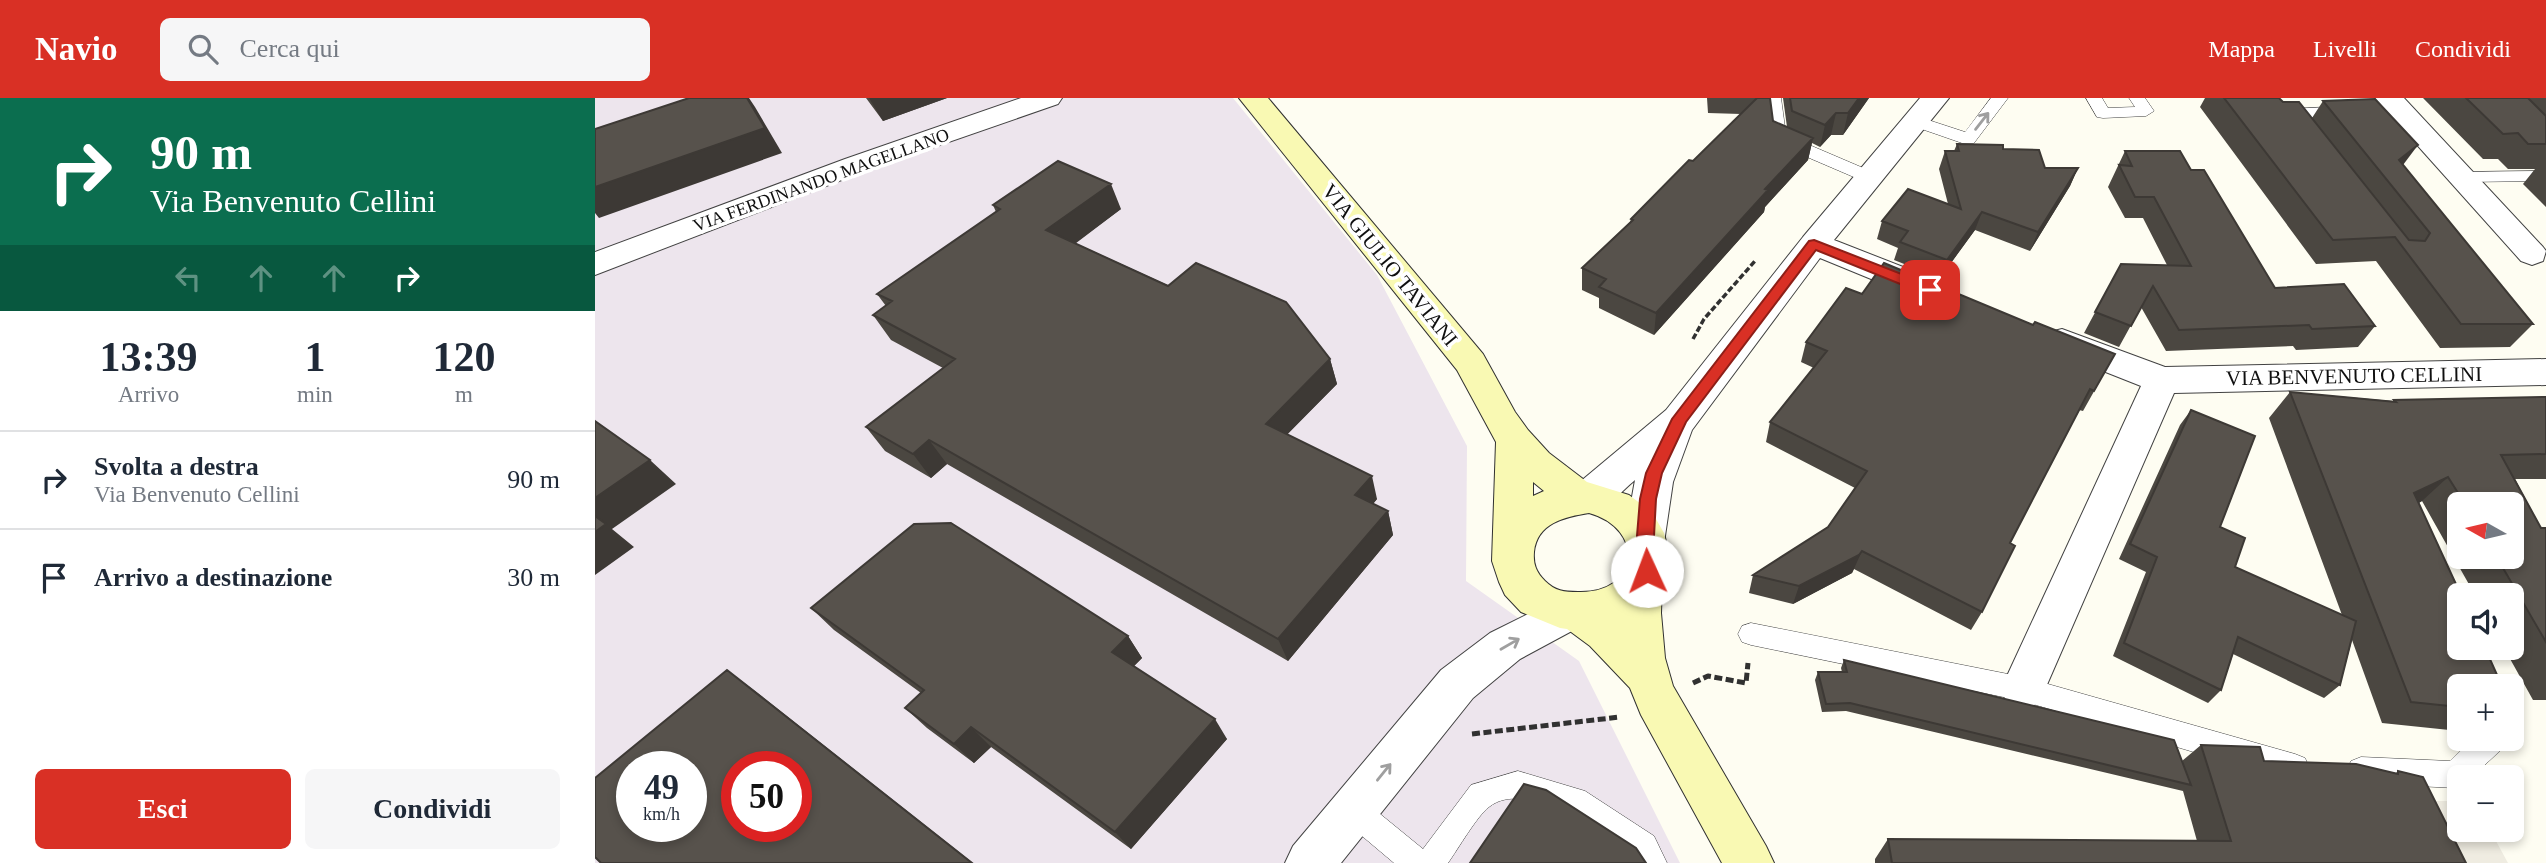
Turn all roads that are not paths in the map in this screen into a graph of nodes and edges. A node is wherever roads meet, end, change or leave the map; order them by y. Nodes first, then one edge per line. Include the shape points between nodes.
1 (1048, 98) edge
2 (1253, 98) edge
3 (1773, 98) edge
4 (2000, 98) edge
5 (2094, 98) edge
6 (2137, 98) edge
7 (2394, 103) edge
8 (1926, 110) edge
9 (2303, 135) edge
10 (2546, 176) edge
11 (1869, 177) junction
12 (2462, 177) junction
13 (1814, 244) junction
14 (2539, 254) edge
15 (595, 264) edge
16 (1956, 300) edge
17 (2033, 330) edge
18 (2546, 372) edge
19 (2162, 380) junction
20 (1679, 419) junction
21 (1515, 440) junction
22 (1584, 498) junction
23 (1646, 536) junction
24 (1513, 540) junction
25 (1641, 582) junction
26 (1573, 613) junction
27 (1751, 634) road end
28 (1650, 689) junction
29 (2023, 689) junction
30 (2480, 751) edge
31 (1353, 810) junction
32 (1310, 863) edge
33 (1417, 863) edge
34 (1430, 863) edge
35 (1652, 863) edge
36 (1749, 863) edge

1 - 15 street, VIA FERDINANDO MAGELLANO
2 - 21 main road, VIA GIULIO TAVIANI via 1471,363
3 - 11 lane via 1778,138
8 -> 4 lane via 1968,139
5 - 6 lane via 2103,113 2146,111
7 - 9 lane via 2287,114
7 - 12 street
8 - 11 street
10 - 12 lane
11 - 13 street
12 - 14 street
13 - 16 street
13 - 20 street
17 - 19 street, VIA BENVENUTO CELLINI
18 - 19 street, VIA BENVENUTO CELLINI
19 - 29 street
20 - 22 street
20 - 23 street via 1654,473
21 - 22 main road, VIA GIULIO TAVIANI via 1536,463
21 - 24 main road
22 - 23 main road via 1619,508
22 - 24 main road via 1556,502 1533,513
23 - 25 main road via 1650,559
24 - 26 main road via 1512,562 1520,583 1537,600
25 - 26 main road via 1620,603
25 - 28 main road via 1638,621
26 - 28 main road via 1605,633
31 -> 26 street via 1457,684 1505,646
27 - 29 lane
28 - 36 main road
29 - 30 lane via 2284,766 2455,775
31 - 32 street
31 - 33 lane
34 - 35 lane via 1481,795 1518,784 1575,801 1644,846

